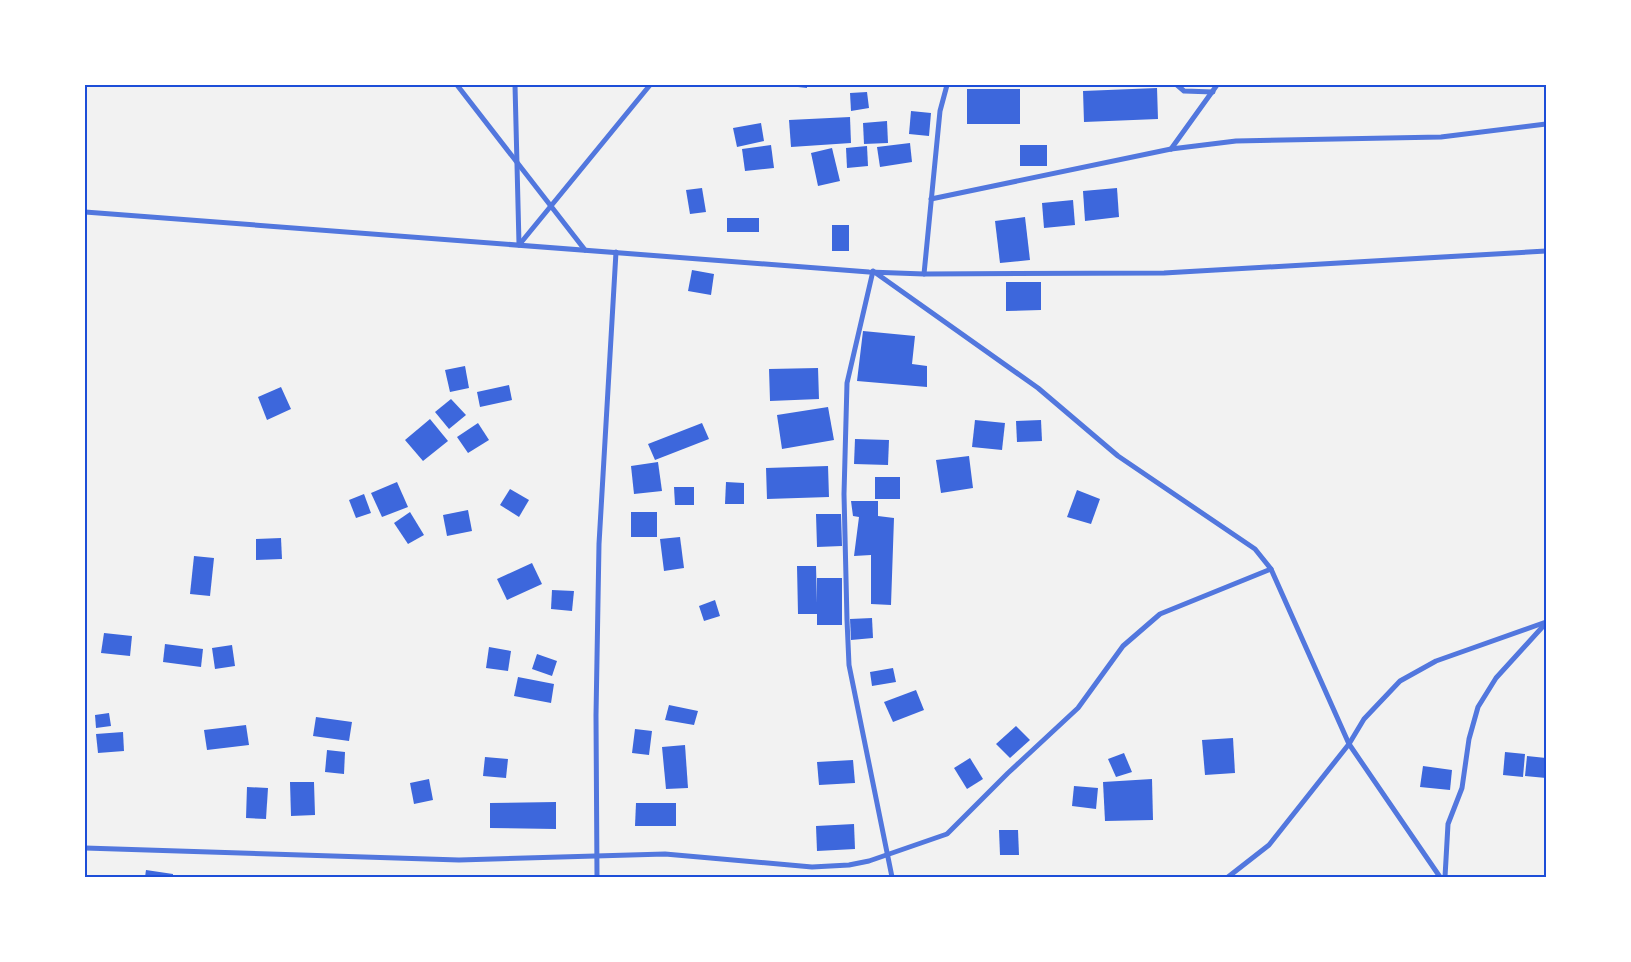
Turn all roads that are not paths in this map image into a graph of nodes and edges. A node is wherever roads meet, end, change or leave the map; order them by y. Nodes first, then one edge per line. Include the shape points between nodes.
1 (457, 85) edge
2 (515, 85) edge
3 (650, 85) edge
4 (947, 85) edge
5 (1177, 85) edge
6 (1217, 85) edge
7 (1213, 92) junction
8 (1546, 124) edge
9 (1171, 149) junction
10 (517, 162) junction
11 (931, 199) junction
12 (551, 206) junction
13 (85, 212) edge
14 (520, 245) junction
15 (585, 250) junction
16 (1546, 251) edge
17 (616, 252) junction
18 (872, 271) junction
19 (924, 274) junction
20 (1271, 569) junction
21 (1546, 622) edge
22 (1349, 744) junction
23 (85, 848) edge
24 (889, 854) junction
25 (598, 856) junction
26 (597, 877) edge
27 (892, 877) edge
28 (1228, 877) edge
29 (1440, 877) edge
30 (1445, 877) edge

1 - 10 street
2 - 10 street
3 - 12 street
4 - 11 street via 940,111
5 - 7 street via 1184,91
6 - 7 street
7 - 9 street
8 - 9 street via 1441,137 1236,141
9 - 11 street
10 - 12 street
10 - 14 street
11 - 19 street
12 - 14 street
12 - 15 street
13 - 14 street
14 - 15 street
15 - 17 street
16 - 19 street via 1164,273
17 - 18 street
17 - 25 street via 599,544
18 - 19 street
18 - 20 street via 1038,388 1118,456 1256,549
18 - 24 street via 847,383 844,494 847,620 849,665
20 - 22 street
20 - 24 street via 1160,614 1124,646 1078,708 947,834
21 - 22 street via 1417,669 1400,681 1364,719
21 - 30 street via 1496,678 1478,707 1469,739 1462,788 1448,824
22 - 28 street via 1269,845
22 - 29 street
23 - 25 street via 459,860
24 - 25 street via 849,866 812,867 665,854
24 - 27 street
25 - 26 street

